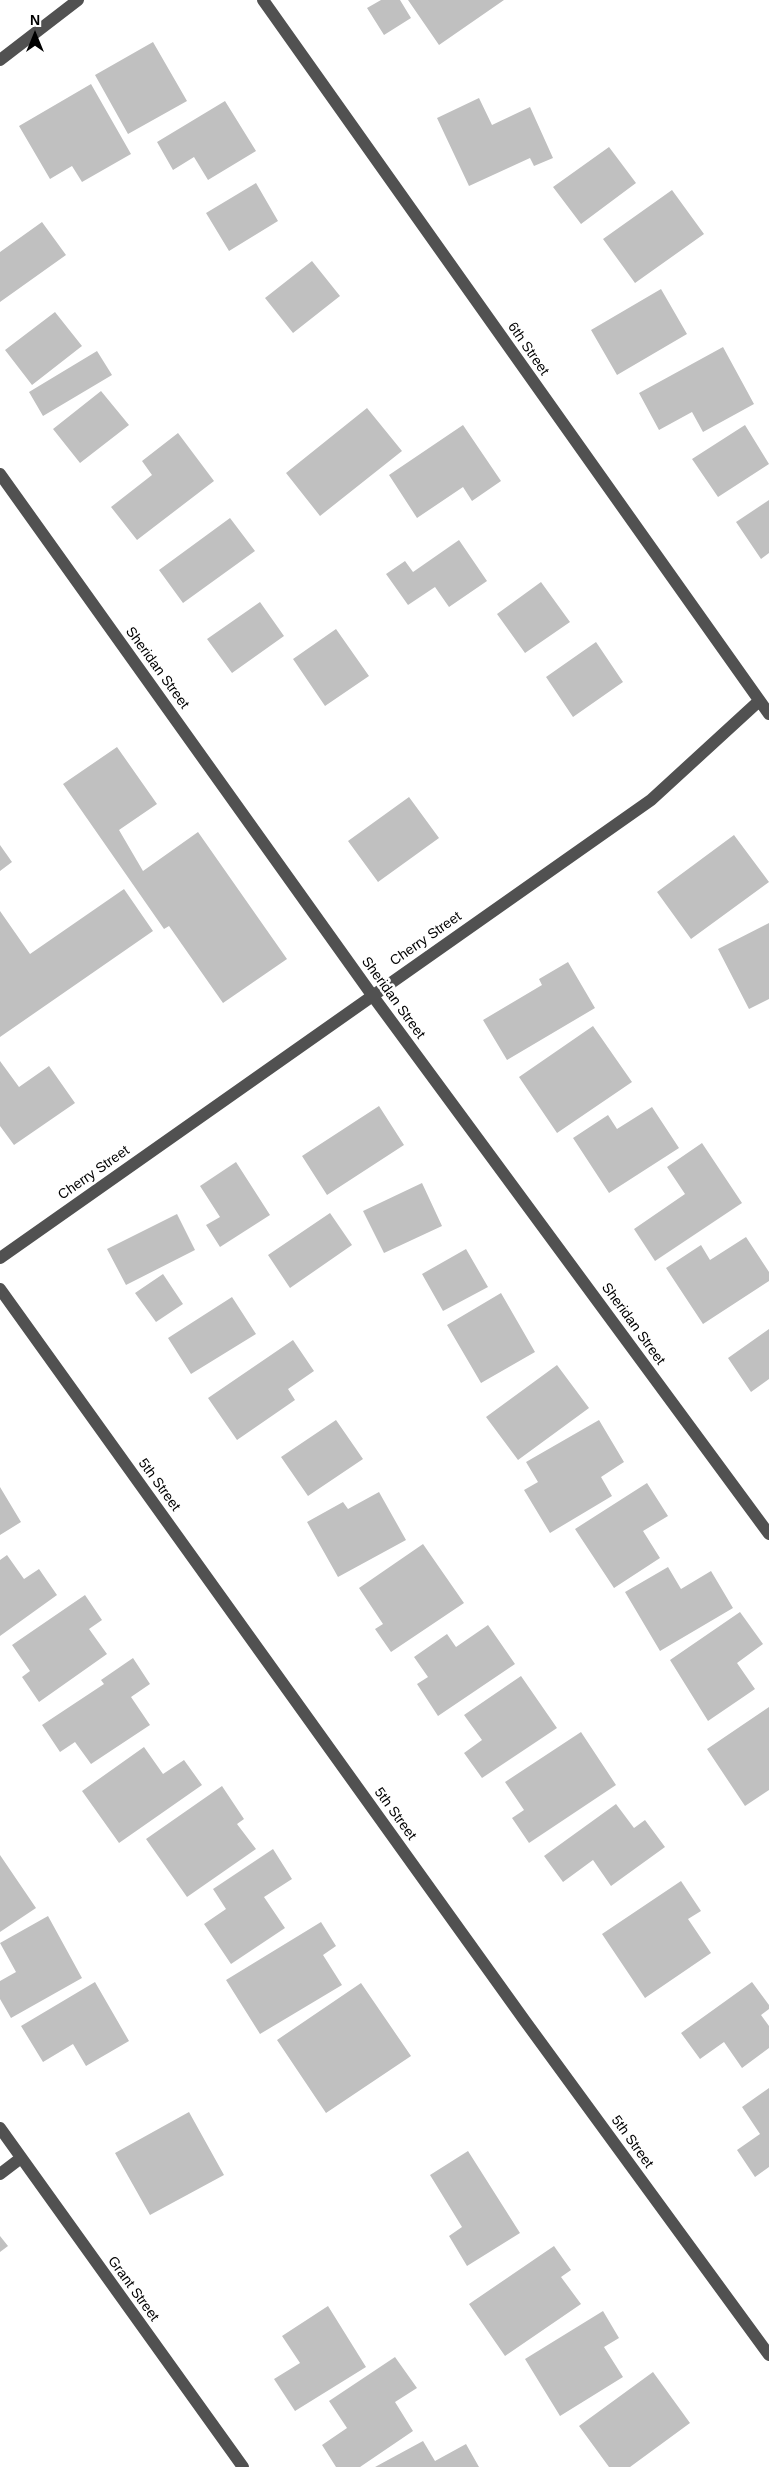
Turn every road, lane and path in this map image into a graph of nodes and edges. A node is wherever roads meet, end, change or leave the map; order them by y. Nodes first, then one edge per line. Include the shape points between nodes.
1 (78, 0) edge
2 (263, 0) edge
3 (0, 60) edge
4 (0, 474) edge
5 (759, 701) junction
6 (769, 714) edge
7 (372, 995) junction
8 (0, 1258) edge
9 (0, 1288) edge
10 (769, 1534) edge
11 (0, 2128) edge
12 (21, 2158) junction
13 (0, 2174) edge
14 (769, 2355) edge
15 (243, 2467) edge

1 - 3 street
2 - 5 street, 6th Street
4 - 7 street, Sheridan Street
5 - 6 street, 6th Street
5 - 7 street, Cherry Street via 651,800
7 - 8 street, Cherry Street
7 - 10 street, Sheridan Street
9 - 14 street, 5th Street
11 - 12 street, Grant Street
12 - 13 street
12 - 15 street, Grant Street

